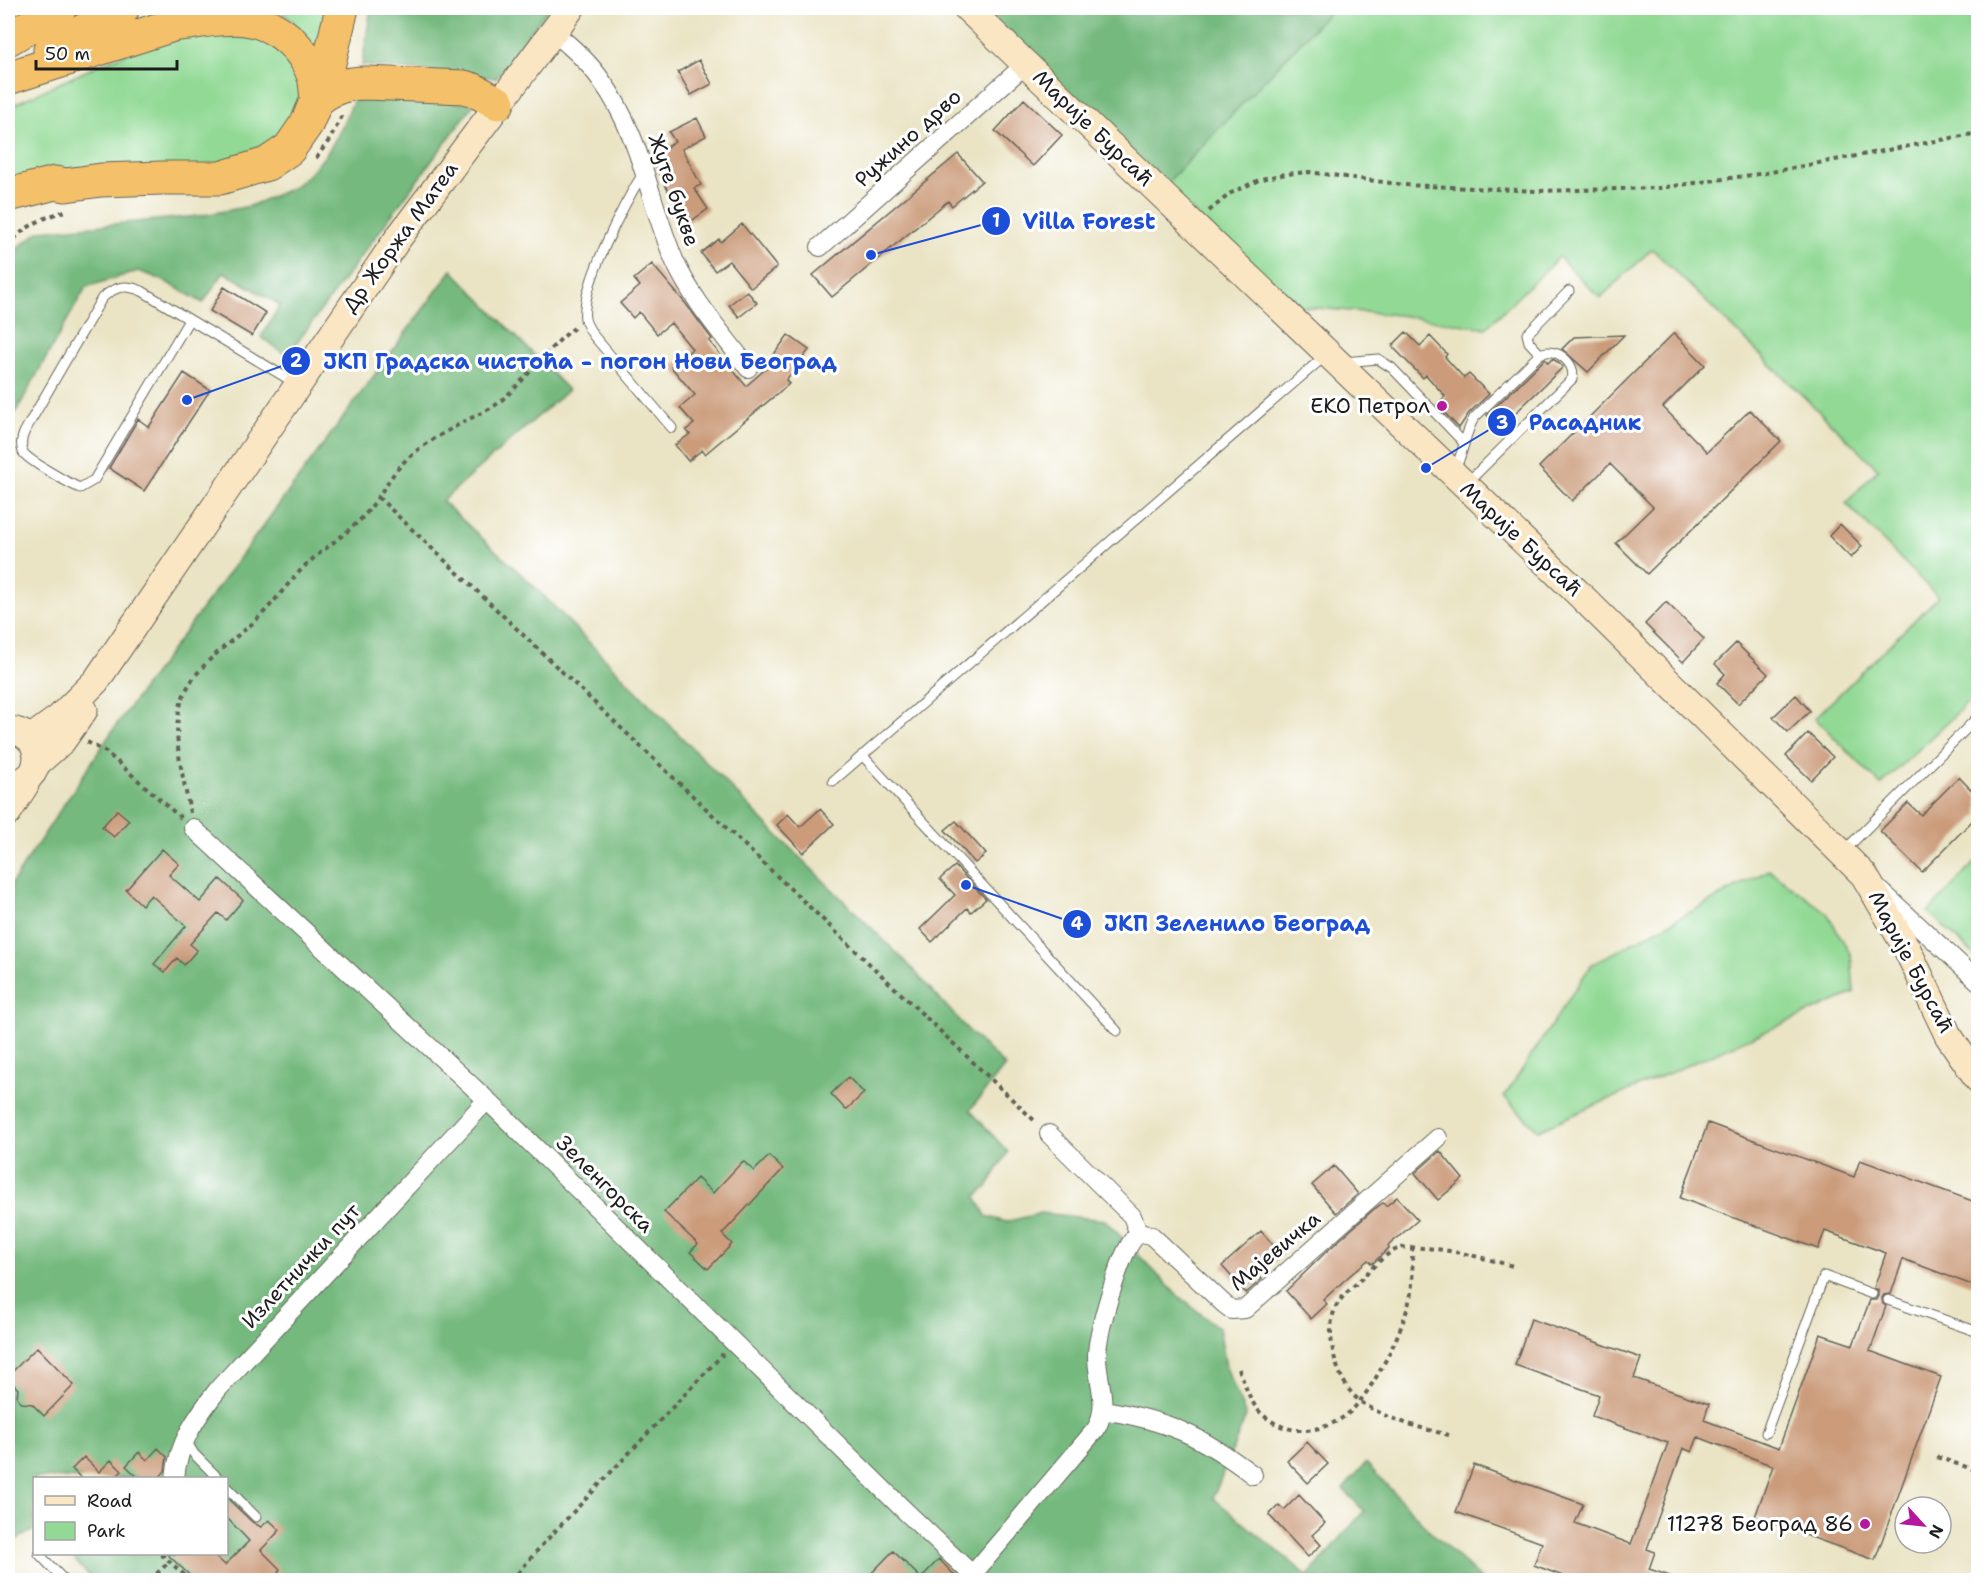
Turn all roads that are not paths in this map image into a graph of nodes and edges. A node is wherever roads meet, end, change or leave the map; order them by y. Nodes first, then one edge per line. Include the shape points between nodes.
1 (18, 8) edge
2 (60, 8) edge
3 (123, 8) edge
4 (204, 8) edge
5 (342, 8) edge
6 (571, 8) edge
7 (967, 8) edge
8 (8, 16) edge
9 (176, 24) junction
10 (553, 32) junction
11 (8, 39) edge
12 (1027, 63) junction
13 (8, 77) edge
14 (317, 100) junction
15 (498, 103) junction
16 (644, 172) junction
17 (66, 185) junction
18 (8, 195) edge
19 (8, 216) edge
20 (820, 247) dead end
21 (1569, 291) dead end
22 (189, 320) junction
23 (1540, 354) junction
24 (1332, 358) junction
25 (748, 368) dead end
26 (297, 385) junction
27 (672, 428) dead end
28 (1463, 442) junction
29 (1458, 480) junction
30 (1978, 717) edge
31 (18, 751) edge
32 (862, 755) junction
33 (833, 781) dead end
34 (8, 813) edge
35 (193, 828) road end
36 (1843, 853) junction
37 (1864, 875) junction
38 (1978, 981) edge
39 (1117, 1031) dead end
40 (1978, 1079) edge
41 (487, 1100) junction
42 (1049, 1134) road end
43 (1437, 1138) dead end
44 (1139, 1234) junction
45 (1872, 1294) dead end
46 (1888, 1300) dead end
47 (1978, 1332) edge
48 (1103, 1410) junction
49 (1766, 1433) dead end
50 (185, 1439) junction
51 (1253, 1475) dead end
52 (175, 1477) edge
53 (216, 1477) edge
54 (228, 1489) edge
55 (256, 1516) dead end
56 (40, 1555) edge
57 (975, 1578) edge
58 (64, 1581) edge

1 - 8 highway
2 - 11 highway
3 - 13 highway
4 - 9 highway
5 - 14 highway via 330,64
6 - 10 street, Др Жоржа Матеа
7 - 12 street, Марије Бурсаћ
9 - 13 highway
9 - 14 highway via 228,18 266,25 293,43 304,57 314,78
10 - 15 street, Др Жоржа Матеа
10 - 16 street, Жуте букве via 580,55 609,91
12 - 20 street, Ружино дрво
12 - 24 street, Марије Бурсаћ
14 - 15 highway via 332,89 366,83 464,87
14 - 17 highway via 299,138 277,159 255,169 220,178 101,180
15 - 26 street, Др Жоржа Матеа
16 - 25 street, Жуте букве via 681,273
16 - 27 lane via 625,203 590,285 585,320 593,335
17 - 18 highway via 55,183
17 - 19 highway
21 - 23 lane via 1527,334
22 - 22 lane via 132,287 120,286 110,291 102,298 26,429 21,445 26,456 80,488 94,480
22 - 26 lane
23 - 28 lane via 1474,417
23 - 29 lane via 1557,352 1571,367 1572,379
24 - 28 lane via 1378,359 1392,368
24 - 29 street, Марије Бурсаћ
24 - 32 lane
26 - 31 street, Др Жоржа Матеа via 96,681 91,699 62,741
28 - 29 lane
29 - 36 street, Марије Бурсаћ
30 - 36 lane
31 - 34 street, Др Жоржа Матеа via 25,786
32 - 33 lane
32 - 39 lane
35 - 41 street, Зеленгорска
36 - 37 street, Марије Бурсаћ
37 - 38 street, Марије Бурсаћ
37 - 40 street, Марије Бурсаћ via 1906,947 1948,1035
41 - 50 street, Излетнички пут via 219,1388
41 - 57 street, Зеленгорска
42 - 44 street via 1132,1216
43 - 44 street, Мајевичка via 1245,1309 1232,1310 1152,1236
44 - 48 street via 1129,1245 1102,1319 1097,1358
45 - 49 lane via 1824,1276
46 - 47 lane
48 - 51 street via 1187,1432
48 - 57 street via 1096,1429
50 - 52 street, Излетнички пут
50 - 53 lane
54 - 55 lane
56 - 58 lane

